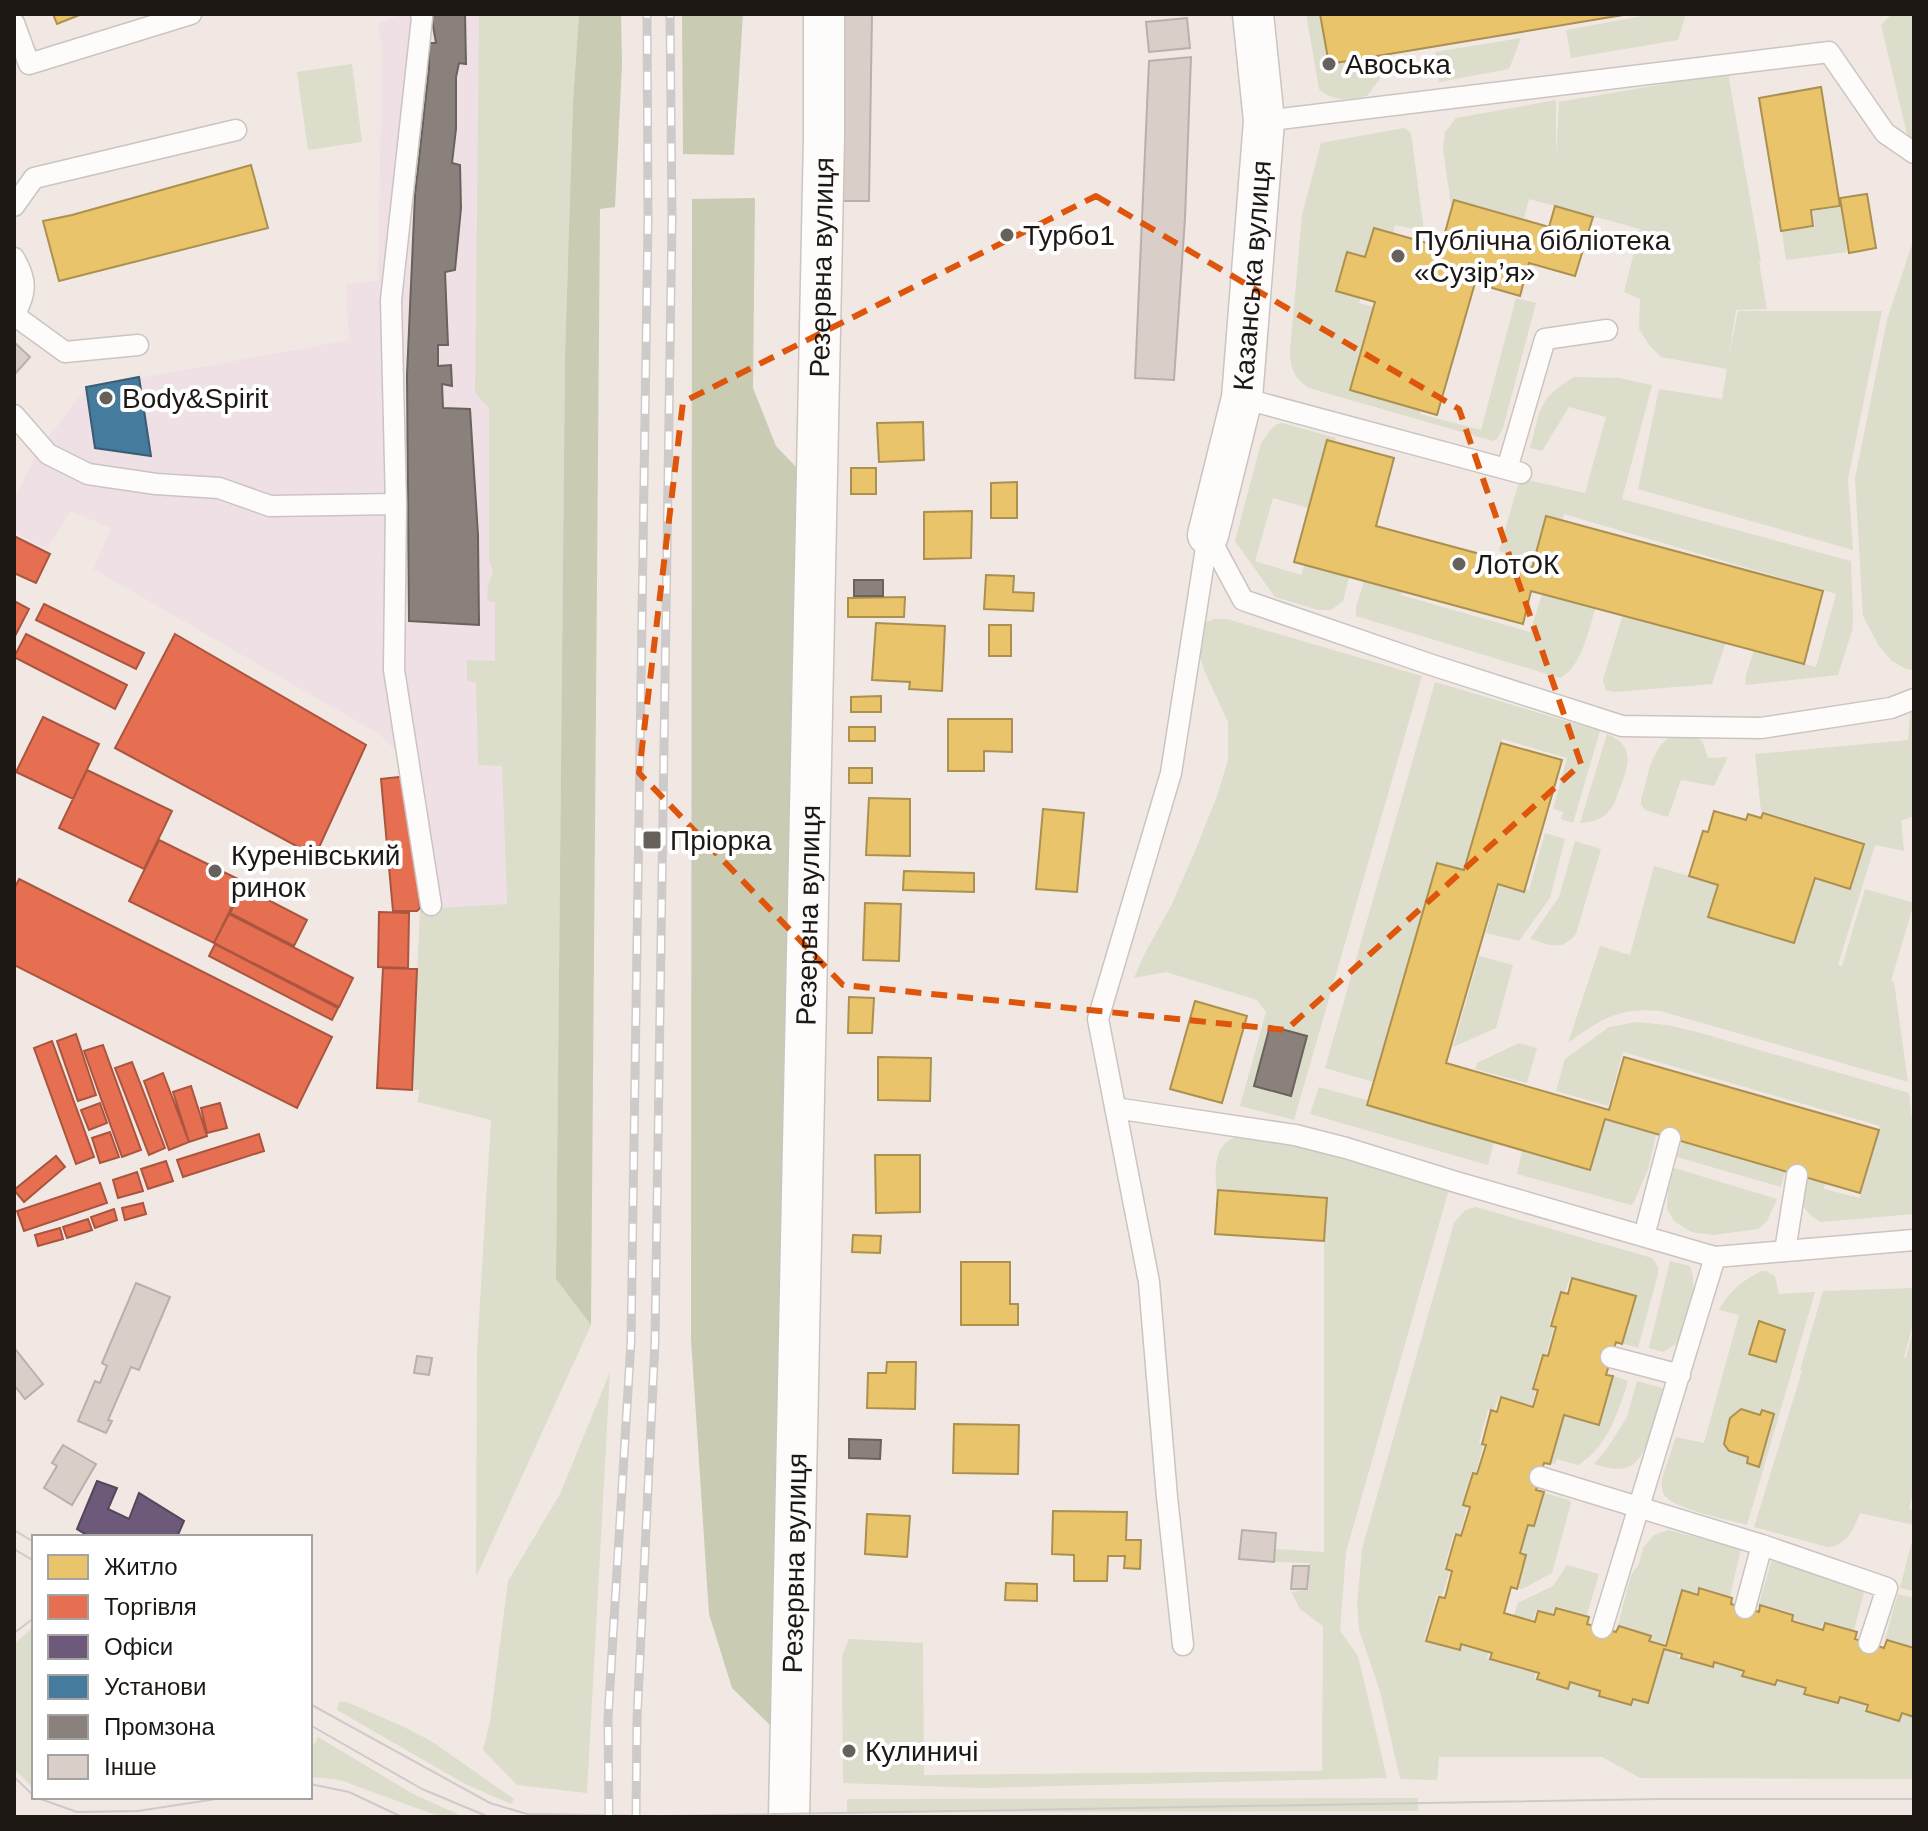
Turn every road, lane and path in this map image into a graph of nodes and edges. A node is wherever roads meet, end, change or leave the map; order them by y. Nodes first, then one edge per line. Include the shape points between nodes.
1 (191, 14) edge
2 (421, 14) edge
3 (824, 14) edge
4 (1253, 14) edge
5 (14, 23) edge
6 (1264, 121) junction
7 (236, 130) dead end
8 (1914, 153) edge
9 (14, 206) edge
10 (14, 258) edge
11 (14, 315) edge
12 (1607, 330) dead end
13 (138, 345) dead end
14 (1242, 398) junction
15 (14, 415) edge
16 (396, 504) junction
17 (1208, 535) junction
18 (1914, 699) edge
19 (431, 905) dead end
20 (1115, 1108) junction
21 (1670, 1138) dead end
22 (1797, 1175) dead end
23 (1644, 1236) junction
24 (1914, 1240) edge
25 (1785, 1251) junction
26 (1715, 1257) junction
27 (1611, 1357) dead end
28 (1680, 1375) junction
29 (1540, 1477) dead end
30 (1640, 1508) junction
31 (1762, 1545) junction
32 (1745, 1608) dead end
33 (1602, 1628) dead end
34 (1869, 1643) dead end
35 (1183, 1645) dead end
36 (789, 1817) edge

1 - 5 lane via 29,64
2 - 16 lane via 391,300
3 - 36 street, Резервна вулиця
4 - 6 street, Казанська вулиця
6 - 8 lane via 1829,52 1885,133
6 - 14 street, Казанська вулиця
7 - 9 lane via 34,178
10 - 11 lane via 24,287
11 - 13 lane via 65,352
12 - 14 lane via 1545,339 1514,471
14 - 17 street, Казанська вулиця
15 - 16 lane via 48,454 88,474 219,488 270,506
16 - 19 lane via 394,670
17 - 18 lane via 1243,600 1622,726 1761,728 1891,708
17 - 20 lane via 1171,773 1098,1019
20 - 23 lane via 1295,1135
20 - 35 lane via 1149,1282
21 - 23 lane
22 - 25 lane
23 - 26 lane
24 - 25 lane
25 - 26 lane
26 - 28 lane
27 - 28 lane
28 - 30 lane
29 - 30 lane
30 - 31 lane
30 - 33 lane
31 - 32 lane
31 - 34 lane via 1887,1588

